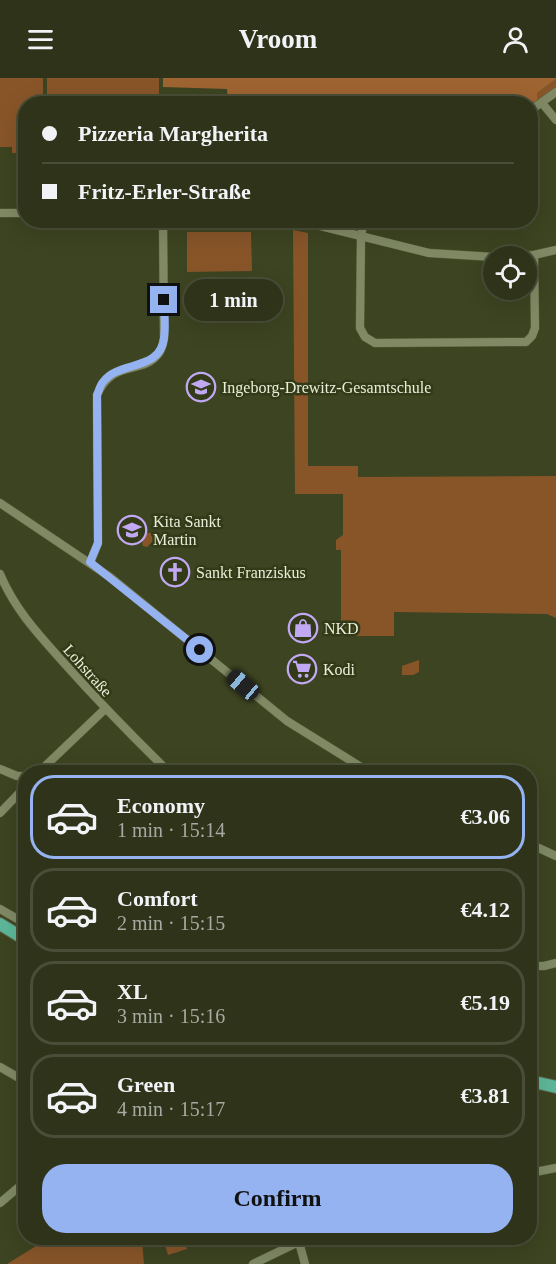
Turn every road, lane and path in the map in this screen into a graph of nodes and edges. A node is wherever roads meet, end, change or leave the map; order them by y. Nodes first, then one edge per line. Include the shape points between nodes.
1 (556, 92) edge
2 (542, 103) junction
3 (538, 106) edge
4 (556, 120) edge
5 (0, 213) edge
6 (18, 213) edge
7 (163, 228) edge
8 (328, 228) edge
9 (362, 228) edge
10 (361, 236) junction
11 (556, 250) edge
12 (537, 254) edge
13 (483, 256) edge
14 (535, 300) edge
15 (0, 503) edge
16 (90, 562) junction
17 (0, 574) edge
18 (105, 709) junction
19 (46, 765) edge
20 (163, 765) edge
21 (358, 765) edge
22 (0, 769) edge
23 (18, 776) edge
24 (18, 794) edge
25 (0, 813) edge
26 (537, 847) edge
27 (556, 856) edge
28 (0, 909) edge
29 (18, 919) edge
30 (0, 924) edge
31 (18, 935) edge
32 (556, 963) edge
33 (537, 966) edge
34 (0, 1067) edge
35 (18, 1077) edge
36 (537, 1083) edge
37 (556, 1088) edge
38 (556, 1168) edge
39 (537, 1172) edge
40 (18, 1188) edge
41 (0, 1203) edge
42 (293, 1245) edge
43 (300, 1245) edge
44 (253, 1264) edge
45 (305, 1264) edge

1 - 2 street
2 - 3 street
2 - 4 street
5 - 6 street
7 - 16 street via 164,339 159,352 148,362 111,374 97,395 98,543
8 - 10 street
9 - 10 street
10 - 13 street via 429,253
10 - 14 street via 360,328 375,344 526,342 535,328
11 - 12 street
15 - 16 street
16 - 21 street via 287,721
17 - 18 street, Lohstraße via 24,618
18 - 19 street
18 - 20 street, Lohstraße
22 - 23 street
24 - 25 street
26 - 27 street
28 - 29 street
30 - 31 main road
32 - 33 street
34 - 35 street
36 - 37 main road
38 - 39 street
40 - 41 street
42 - 44 street
43 - 45 street

